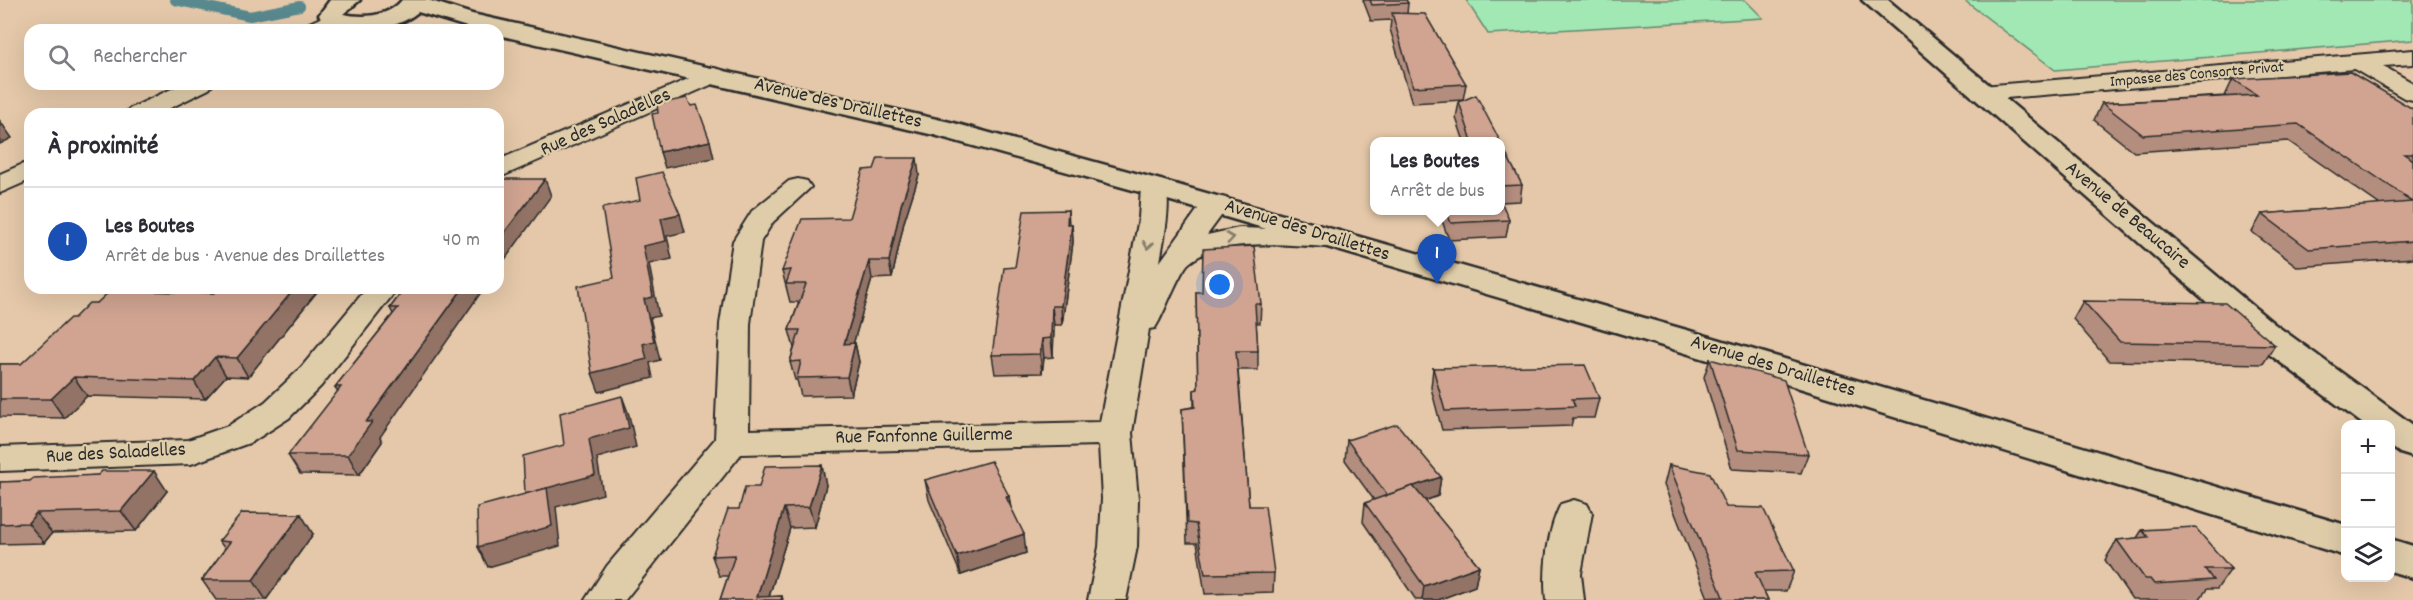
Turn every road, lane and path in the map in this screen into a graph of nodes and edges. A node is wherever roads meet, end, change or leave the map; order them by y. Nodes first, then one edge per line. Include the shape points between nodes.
1 (1874, 0) edge
2 (407, 7) edge
3 (334, 15) edge
4 (483, 24) edge
5 (504, 29) edge
6 (2413, 57) edge
7 (2357, 61) junction
8 (714, 75) junction
9 (188, 90) edge
10 (1982, 93) junction
11 (2413, 93) edge
12 (151, 108) edge
13 (504, 167) edge
14 (24, 172) edge
15 (0, 185) edge
16 (798, 187) dead end
17 (1154, 187) junction
18 (1216, 204) junction
19 (1330, 239) junction
20 (1176, 258) junction
21 (378, 294) edge
22 (1130, 347) junction
23 (2381, 420) edge
24 (2395, 431) edge
25 (1115, 433) junction
26 (732, 442) junction
27 (2413, 444) edge
28 (0, 459) edge
29 (1574, 513) dead end
30 (2341, 539) edge
31 (2413, 547) edge
32 (2395, 548) edge
33 (2395, 556) edge
34 (2413, 562) edge
35 (604, 600) edge
36 (1107, 600) edge
37 (1565, 600) edge

1 - 10 street, Avenue de Beaucaire
2 - 3 street, Avenue des Draillettes via 372,22
2 - 4 street, Avenue des Draillettes
5 - 8 street, Avenue des Draillettes
6 - 7 street, Impasse des Consorts Privat
7 - 10 street, Impasse des Consorts Privat
7 - 11 street
8 - 13 street, Rue des Saladelles
8 - 17 street, Avenue des Draillettes via 940,128
9 - 12 street
10 - 23 street, Avenue de Beaucaire via 2261,331
14 - 15 street
16 - 26 street via 762,217 747,241 735,324
17 - 18 street, Avenue des Draillettes
17 -> 22 street via 1153,218
18 - 19 street, Avenue des Draillettes
18 - 20 street
20 -> 19 street via 1205,243 1239,236
19 - 30 street, Avenue des Draillettes via 1700,345
20 - 22 street
21 - 28 street, Rue des Saladelles via 310,378 277,410 240,434 191,452
22 - 25 street
24 - 27 street
25 - 26 street, Rue Fanfonne Guillerme
25 - 36 street via 1120,499 1118,547
26 - 35 street
29 - 37 street via 1562,574
31 - 32 street
33 - 34 street

